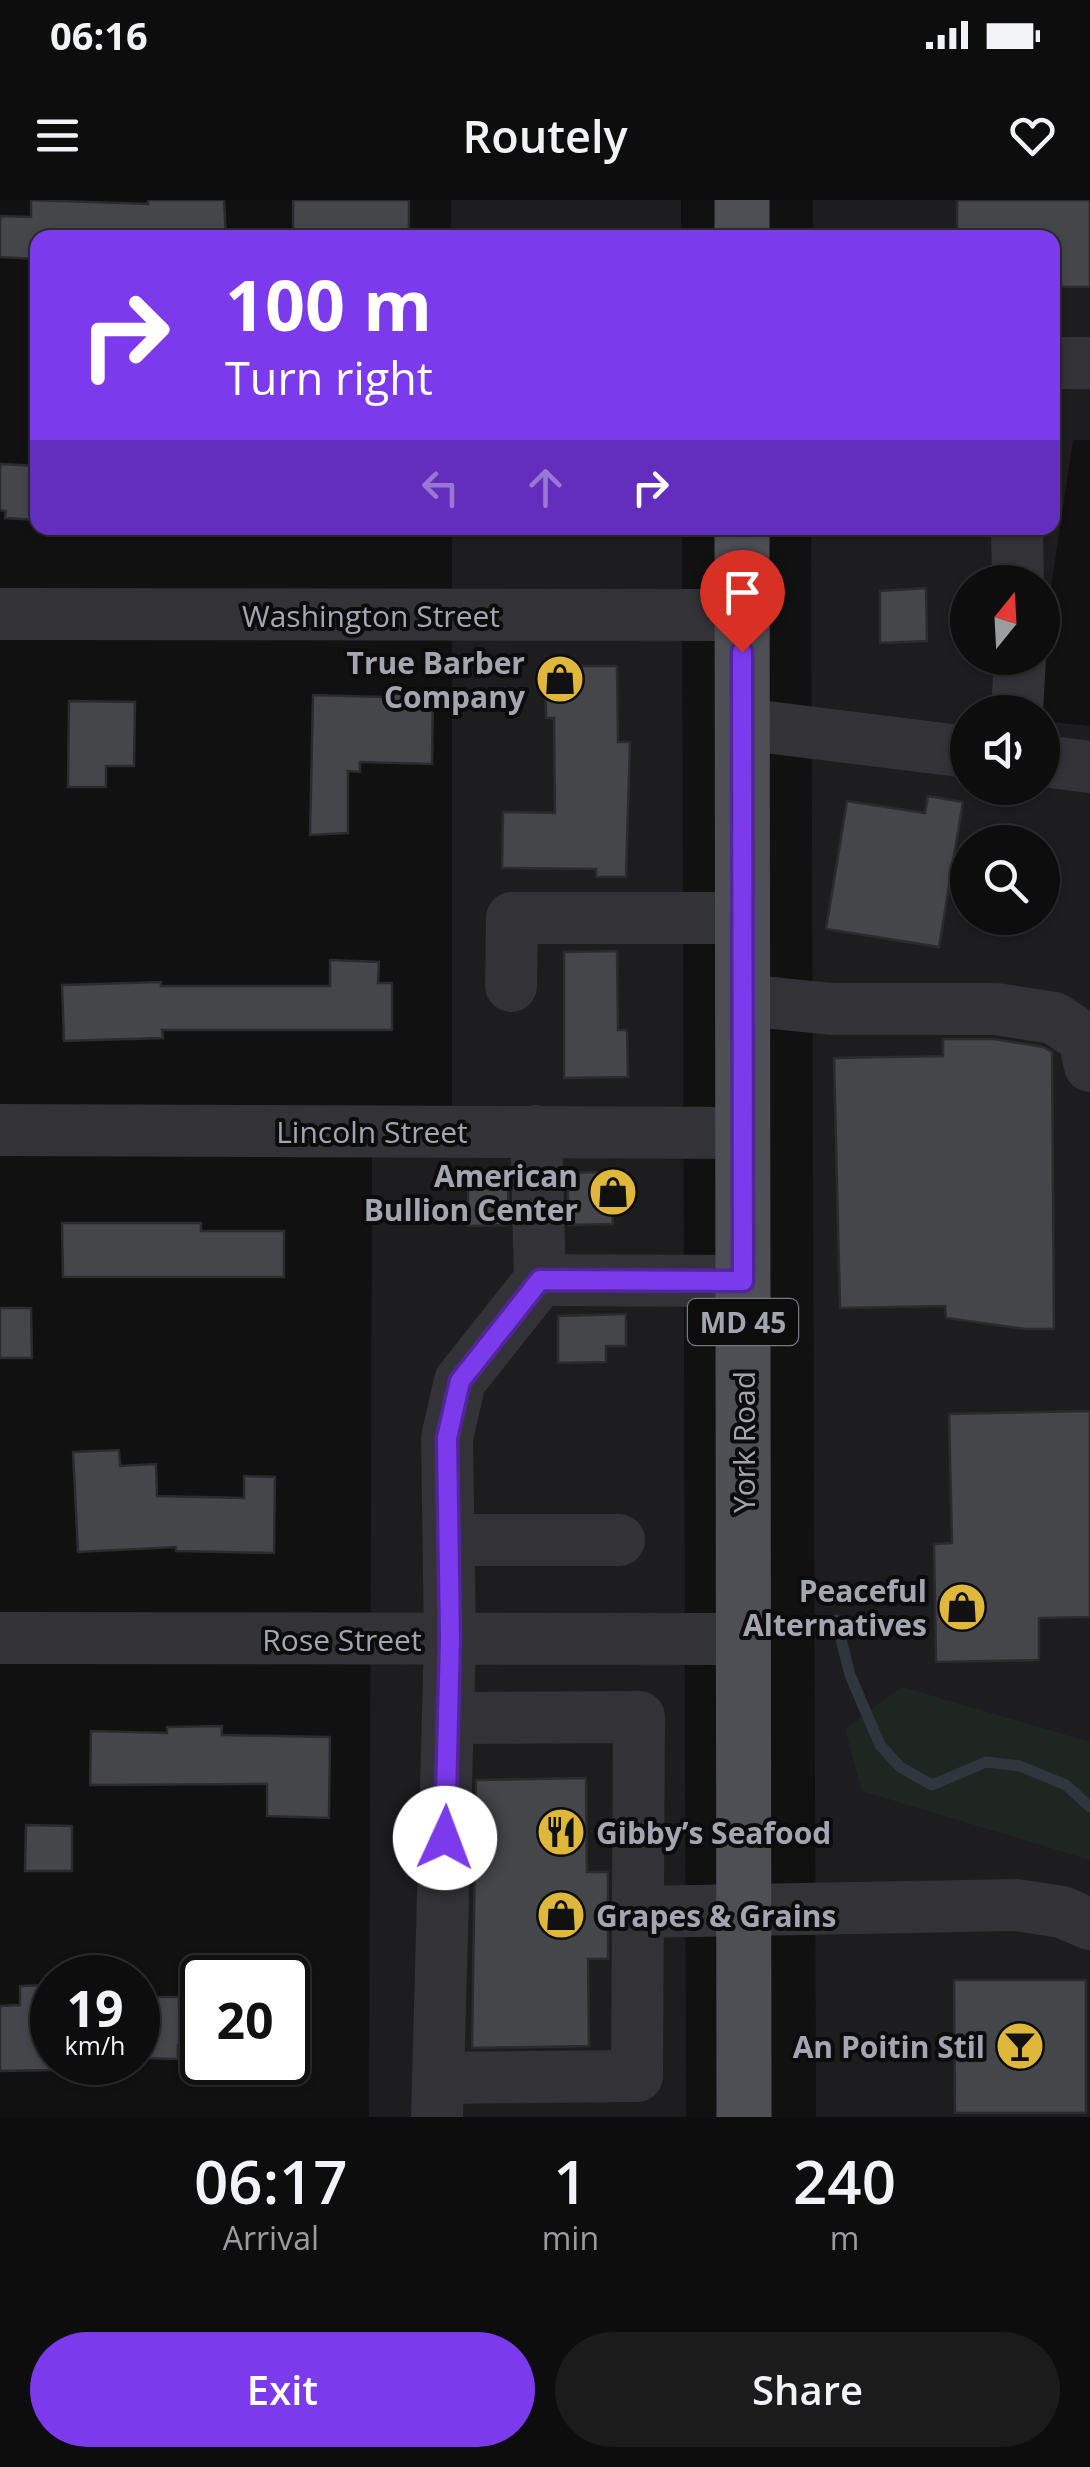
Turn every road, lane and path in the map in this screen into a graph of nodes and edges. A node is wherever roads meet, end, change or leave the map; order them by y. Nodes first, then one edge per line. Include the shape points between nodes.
1 (742, 200) edge
2 (742, 230) edge
3 (1060, 363) edge
4 (1090, 364) edge
5 (742, 535) edge
6 (1016, 535) edge
7 (1017, 565) edge
8 (0, 614) edge
9 (742, 615) junction
10 (742, 724) junction
11 (950, 750) edge
12 (1060, 763) edge
13 (1090, 767) edge
14 (743, 918) junction
15 (511, 986) dead end
16 (743, 1000) junction
17 (1090, 1066) edge
18 (0, 1130) edge
19 (536, 1132) junction
20 (743, 1132) junction
21 (540, 1280) junction
22 (743, 1281) junction
23 (449, 1540) junction
24 (619, 1540) dead end
25 (0, 1638) edge
26 (450, 1639) junction
27 (744, 1640) junction
28 (448, 1718) junction
29 (638, 1912) junction
30 (744, 1912) junction
31 (1090, 1924) edge
32 (437, 2098) edge
33 (744, 2117) edge

1 - 2 main road
3 - 4 street
5 - 9 main road, York Road / MD 45
6 - 7 street
8 - 9 street, Washington Street
9 - 10 main road, York Road / MD 45
10 - 11 street
10 - 14 main road, York Road / MD 45
12 - 13 street
14 - 15 street via 512,918
14 - 16 main road, York Road / MD 45
16 - 17 street via 832,1008 996,1008 1054,1018 1084,1038
16 - 20 main road, York Road / MD 45
18 - 19 street, Lincoln Street
19 - 20 street, Lincoln Street
19 - 21 street
20 - 22 main road, York Road / MD 45
21 - 22 street
21 - 23 street via 460,1381 447,1438
22 - 27 main road, York Road / MD 45
23 - 24 street
23 - 26 street
25 - 26 street, Rose Street
26 - 27 street, Rose Street
26 - 28 street
27 - 30 main road, York Road / MD 45
28 - 29 street via 639,1718
28 - 32 street
29 - 30 street
29 - 32 street via 637,2076
30 - 31 street via 1016,1905
30 - 33 main road, York Road / MD 45

